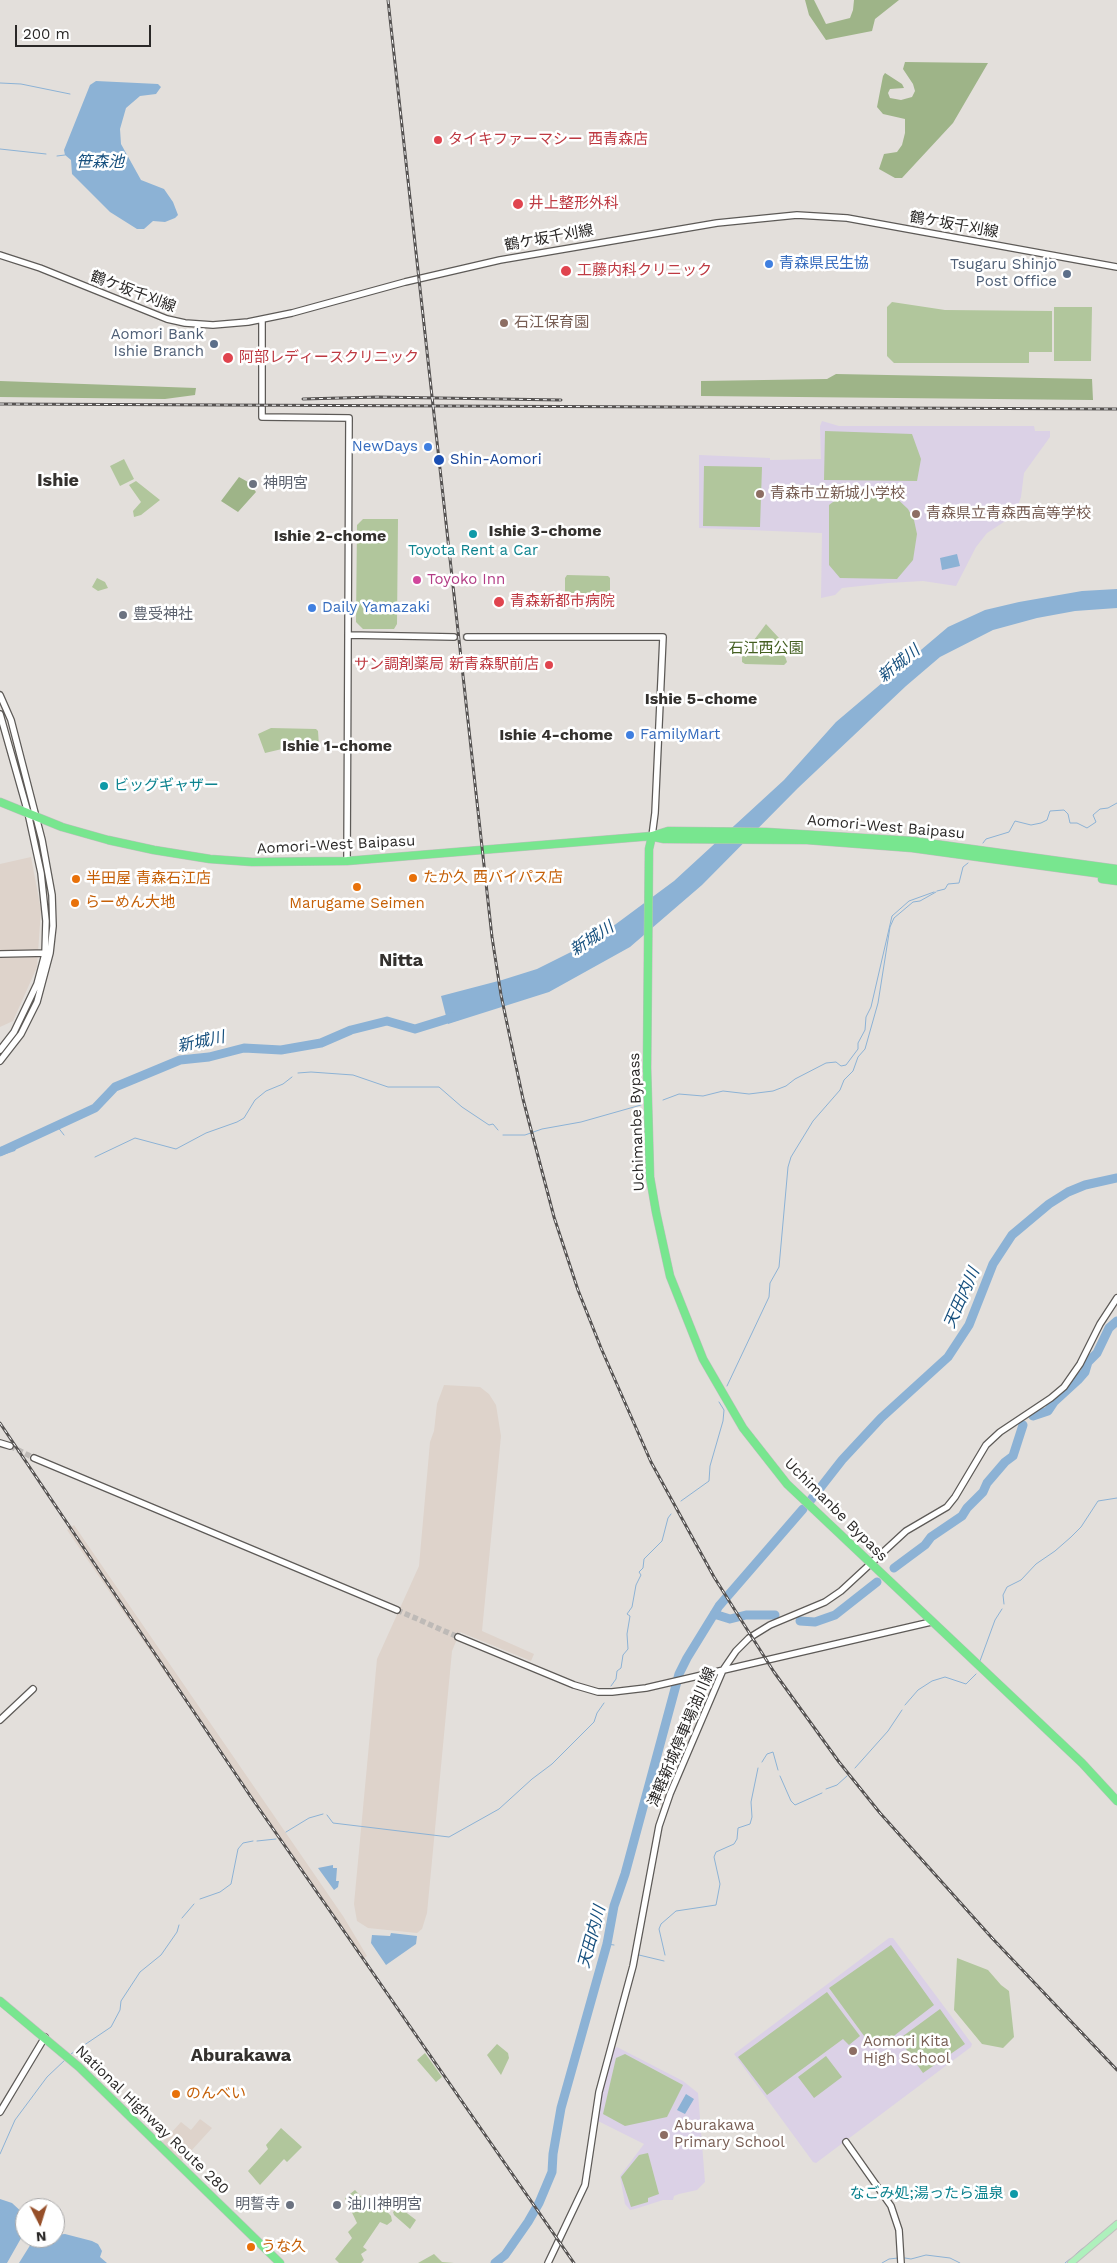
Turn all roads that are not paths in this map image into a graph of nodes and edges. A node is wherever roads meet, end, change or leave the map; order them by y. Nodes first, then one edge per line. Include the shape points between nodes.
1 (0, 255) edge
2 (1117, 267) edge
3 (262, 320) junction
4 (348, 635) junction
5 (454, 637) tunnel mouth
6 (468, 637) tunnel mouth
7 (0, 695) edge
8 (0, 714) edge
9 (0, 802) edge
10 (32, 815) junction
11 (652, 836) junction
12 (1045, 859) junction
13 (347, 861) junction
14 (1026, 863) junction
15 (1117, 864) edge
16 (1117, 869) edge
17 (1117, 876) edge
18 (1117, 882) edge
19 (0, 954) edge
20 (47, 954) junction
21 (0, 1050) edge
22 (0, 1061) edge
23 (1117, 1298) edge
24 (0, 1443) edge
25 (10, 1446) tunnel mouth
26 (34, 1458) tunnel mouth
27 (871, 1564) junction
28 (397, 1610) tunnel mouth
29 (931, 1622) junction
30 (458, 1637) tunnel mouth
31 (723, 1670) junction
32 (33, 1689) dead end
33 (0, 1720) edge
34 (1117, 1801) edge
35 (0, 2001) edge
36 (45, 2037) junction
37 (0, 2112) edge
38 (846, 2142) dead end
39 (1117, 2224) edge
40 (280, 2263) edge
41 (548, 2263) edge
42 (901, 2263) edge
43 (1071, 2263) edge

1 - 3 street, 鶴ケ坂千刈線 via 168,319 213,325
2 - 3 street, 鶴ケ坂千刈線 via 847,218 797,215 717,223 500,260
3 - 4 street via 262,417 349,418
4 - 5 street
4 - 13 street
6 - 11 street via 663,638
7 - 10 street via 11,720
8 - 10 street
9 - 10 highway, Aomori-West Baipasu
10 - 13 highway, Aomori-West Baipasu via 108,840 210,859 302,863
10 - 20 street via 52,895 53,926
11 - 12 highway, Aomori-West Baipasu via 668,831 766,832 912,841
11 - 13 highway, Aomori-West Baipasu
11 - 14 highway, Aomori-West Baipasu via 664,839 813,840 912,848
11 - 27 highway, Uchimanbe Bypass via 649,849 647,1099 650,1168 662,1244 680,1306 715,1382 756,1445 808,1506
12 - 15 highway
12 - 16 highway, Aomori-West Baipasu
14 - 17 highway, Aomori-West Baipasu
14 - 18 highway
19 - 20 street
20 - 21 street via 24,1013
20 - 22 street via 38,1002
23 - 27 street, 津軽新城停車場油川線 via 1064,1387 1000,1432 986,1445 947,1507 906,1531
24 - 25 street
26 - 28 street
27 - 29 highway, Uchimanbe Bypass
27 - 31 street, 津軽新城停車場油川線 via 825,1602 770,1625 750,1638
29 - 31 street
29 - 34 highway, Uchimanbe Bypass via 1082,1763
30 - 31 street via 598,1692 632,1691
31 - 41 street, 津軽新城停車場油川線 via 661,1819 633,1966 599,2092 585,2185
32 - 33 street
35 - 36 highway, National Highway Route 280
36 - 37 street
36 - 40 highway, National Highway Route 280
38 - 42 street via 891,2206 899,2230
39 - 43 main road

